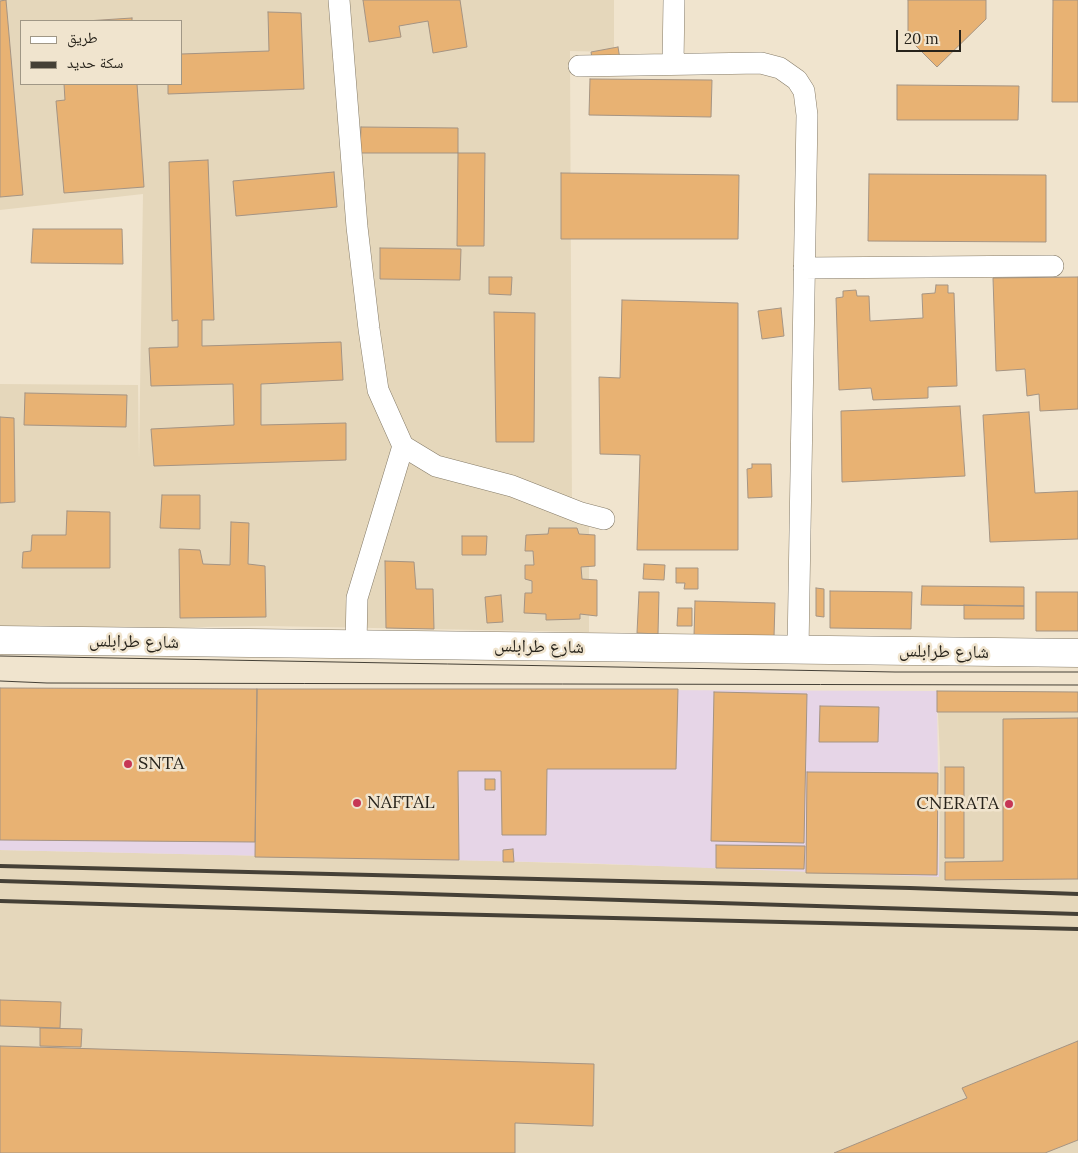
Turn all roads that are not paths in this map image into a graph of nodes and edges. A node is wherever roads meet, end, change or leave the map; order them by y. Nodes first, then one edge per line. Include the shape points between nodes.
1 (339, 0) edge
2 (674, 0) edge
3 (673, 64) junction
4 (579, 66) dead end
5 (1053, 266) dead end
6 (804, 268) junction
7 (403, 446) junction
8 (604, 519) dead end
9 (0, 640) edge
10 (356, 645) junction
11 (798, 650) junction
12 (1078, 653) edge

1 - 7 lane via 357,227 369,329 378,390
2 - 3 lane
3 - 4 lane
3 - 6 lane via 761,63 780,68 797,80 804,91 807,115
5 - 6 lane
6 - 11 lane
7 - 8 lane via 436,466 512,486
7 - 10 lane via 357,598
9 - 10 main road, شارع طرابلس
10 - 11 main road, شارع طرابلس
11 - 12 main road, شارع طرابلس

